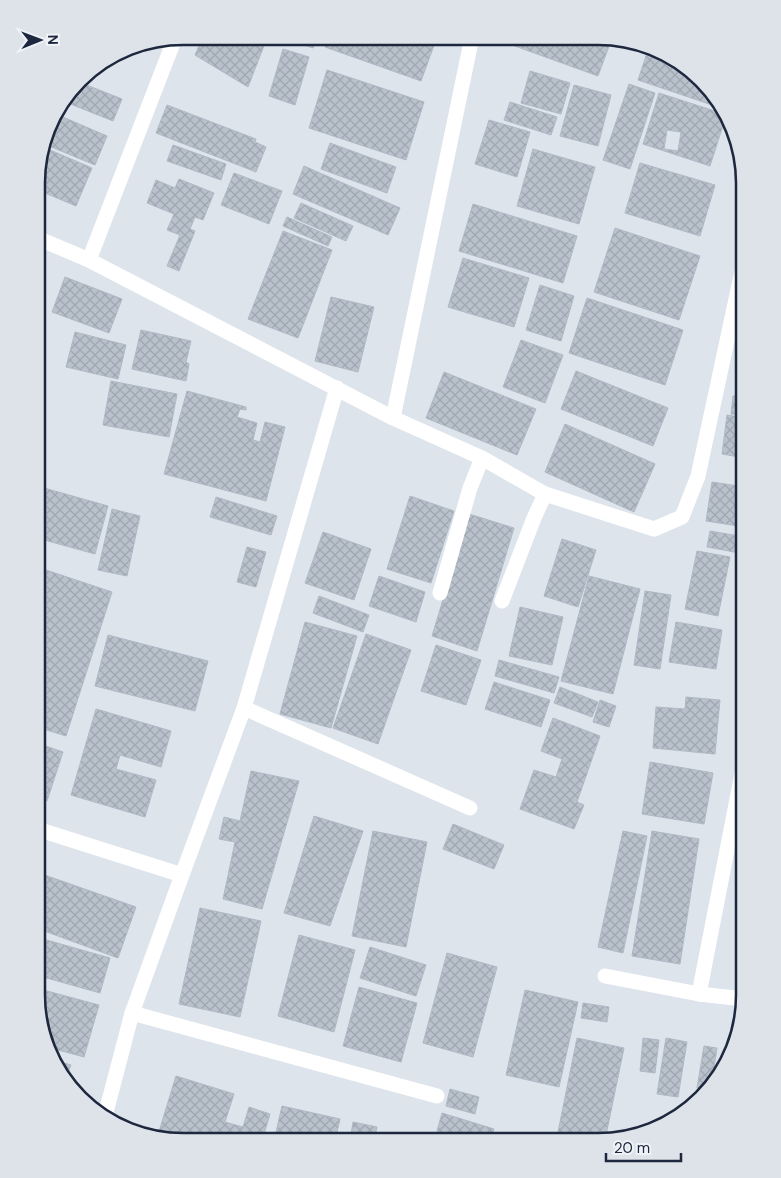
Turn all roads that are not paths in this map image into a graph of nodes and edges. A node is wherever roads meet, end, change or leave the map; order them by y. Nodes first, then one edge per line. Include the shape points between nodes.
1 (172, 45) edge
2 (470, 45) edge
3 (45, 241) edge
4 (88, 260) junction
5 (736, 299) edge
6 (337, 388) junction
7 (393, 418) junction
8 (482, 458) junction
9 (545, 494) junction
10 (440, 593) dead end
11 (502, 601) dead end
12 (244, 708) junction
13 (736, 800) edge
14 (470, 808) dead end
15 (45, 832) edge
16 (182, 875) junction
17 (605, 976) dead end
18 (699, 994) junction
19 (736, 997) edge
20 (132, 1013) junction
21 (437, 1096) dead end
22 (107, 1109) edge

1 - 4 street
2 - 7 street
3 - 4 street
4 - 6 street
5 - 9 street via 698,476 682,517 654,529
6 - 7 street
6 - 12 street
7 - 8 street
8 - 9 street
8 - 10 street via 470,488
9 - 11 street
12 - 14 street
12 - 16 street
13 - 18 street
15 - 16 street
16 - 20 street
17 - 18 street
18 - 19 street
20 - 21 street
20 - 22 street

